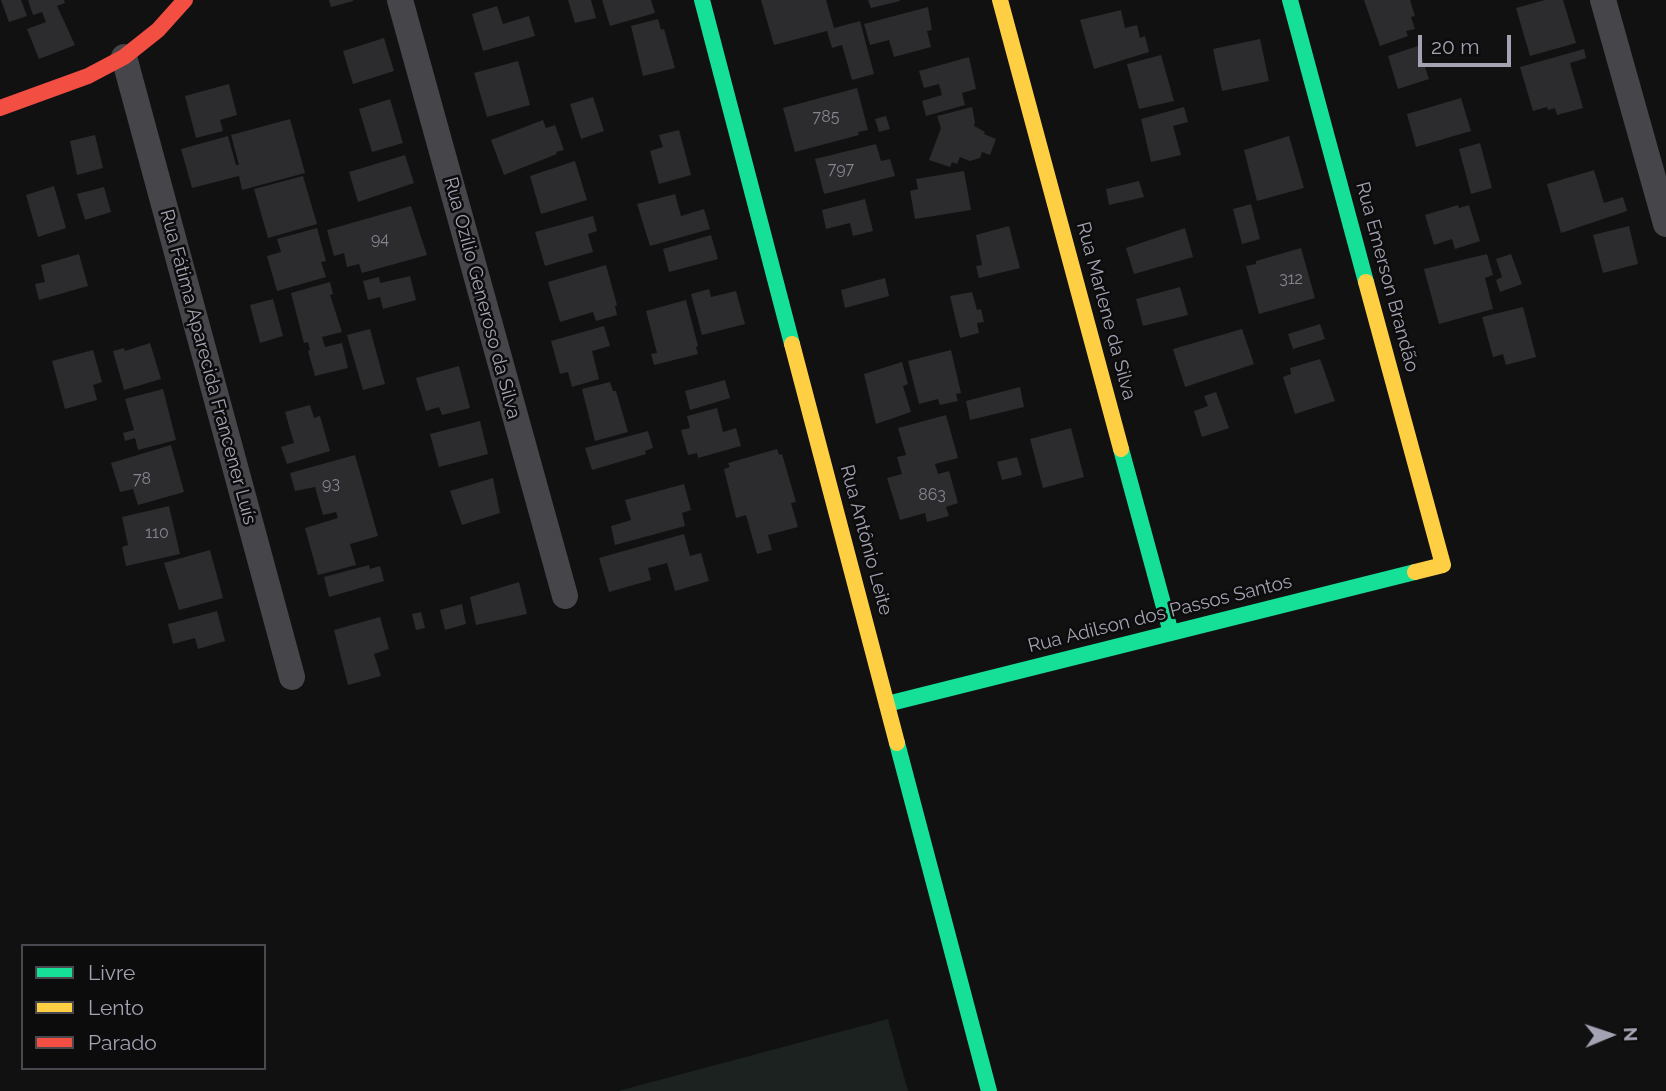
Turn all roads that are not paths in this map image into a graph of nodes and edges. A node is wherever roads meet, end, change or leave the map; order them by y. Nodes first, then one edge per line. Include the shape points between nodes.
1 (185, 0) edge
2 (400, 0) edge
3 (702, 0) edge
4 (1000, 0) edge
5 (1290, 0) edge
6 (1603, 0) edge
7 (124, 57) junction
8 (0, 108) edge
9 (1666, 224) edge
10 (1443, 565) joint
11 (565, 596) dead end
12 (1171, 633) junction
13 (292, 677) dead end
14 (887, 704) junction
15 (989, 1091) edge

1 - 7 street
2 - 11 street, Rua Ozílio Generoso da Silva
3 - 14 street, Rua Antônio Leite
4 - 12 street, Rua Marlene da Silva
5 - 10 street, Rua Emerson Brandão
6 - 9 street
7 - 8 street via 88,76
7 - 13 street, Rua Fátima Aparecida Francener Luís
10 - 12 street, Rua Adilson dos Passos Santos
12 - 14 street, Rua Adilson dos Passos Santos
14 - 15 street, Rua Antônio Leite

